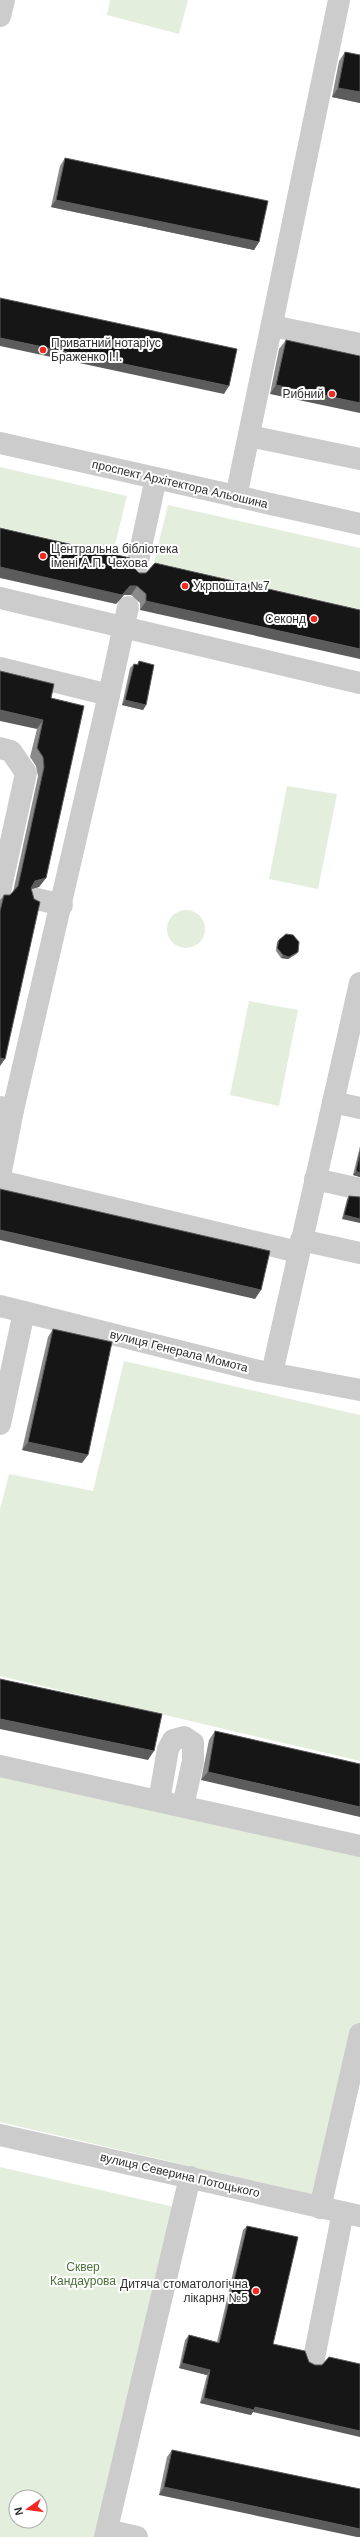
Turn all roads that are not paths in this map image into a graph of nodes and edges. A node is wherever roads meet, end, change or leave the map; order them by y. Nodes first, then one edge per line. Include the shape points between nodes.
1 (4, 0) edge
2 (339, 0) edge
3 (0, 16) edge
4 (272, 326) junction
5 (360, 344) edge
6 (249, 436) junction
7 (0, 443) edge
8 (360, 459) edge
9 (156, 478) junction
10 (236, 496) junction
11 (360, 524) edge
12 (136, 570) edge
13 (0, 598) edge
14 (126, 617) junction
15 (0, 668) edge
16 (360, 682) edge
17 (109, 695) junction
18 (0, 748) edge
19 (0, 891) edge
20 (37, 899) edge
21 (62, 905) junction
22 (360, 983) edge
23 (333, 1102) junction
24 (7, 1108) edge
25 (360, 1108) edge
26 (0, 1176) edge
27 (315, 1179) junction
28 (0, 1181) edge
29 (360, 1189) edge
30 (300, 1246) junction
31 (360, 1254) edge
32 (0, 1306) edge
33 (24, 1312) junction
34 (272, 1373) junction
35 (360, 1390) edge
36 (0, 1424) edge
37 (0, 1766) edge
38 (159, 1801) junction
39 (182, 1806) junction
40 (360, 1846) edge
41 (359, 2044) edge
42 (0, 2134) edge
43 (190, 2177) junction
44 (320, 2208) junction
45 (351, 2214) edge
46 (314, 2358) dead end
47 (106, 2533) edge
48 (137, 2537) edge

1 - 3 street
2 - 4 street
4 - 5 street
4 - 6 street
6 - 8 street
6 - 10 street
7 - 9 street, проспект Архітектора Альошина
9 - 10 street, проспект Архітектора Альошина
9 - 12 street
10 - 11 street, проспект Архітектора Альошина
13 - 14 street
14 - 16 street
14 - 17 street
15 - 17 street
17 - 21 street
18 - 19 street via 11,750 26,773
20 - 21 street
21 - 24 street
22 - 23 street
23 - 25 street
23 - 27 street
24 - 26 street
27 - 29 street
27 - 30 street
28 - 30 street
30 - 31 street
30 - 34 street
32 - 33 street, вулиця Генерала Момота
33 - 34 street, вулиця Генерала Момота
33 - 36 street
34 - 35 street, вулиця Генерала Момота
37 - 38 street
38 - 39 street
38 - 39 street via 168,1749 173,1740 184,1737 193,1743 193,1760
39 - 40 street
41 - 44 street
42 - 43 street, вулиця Северина Потоцького
43 - 44 street, вулиця Северина Потоцького
43 - 47 street
44 - 45 street, вулиця Северина Потоцького
45 - 46 street
47 - 48 street

